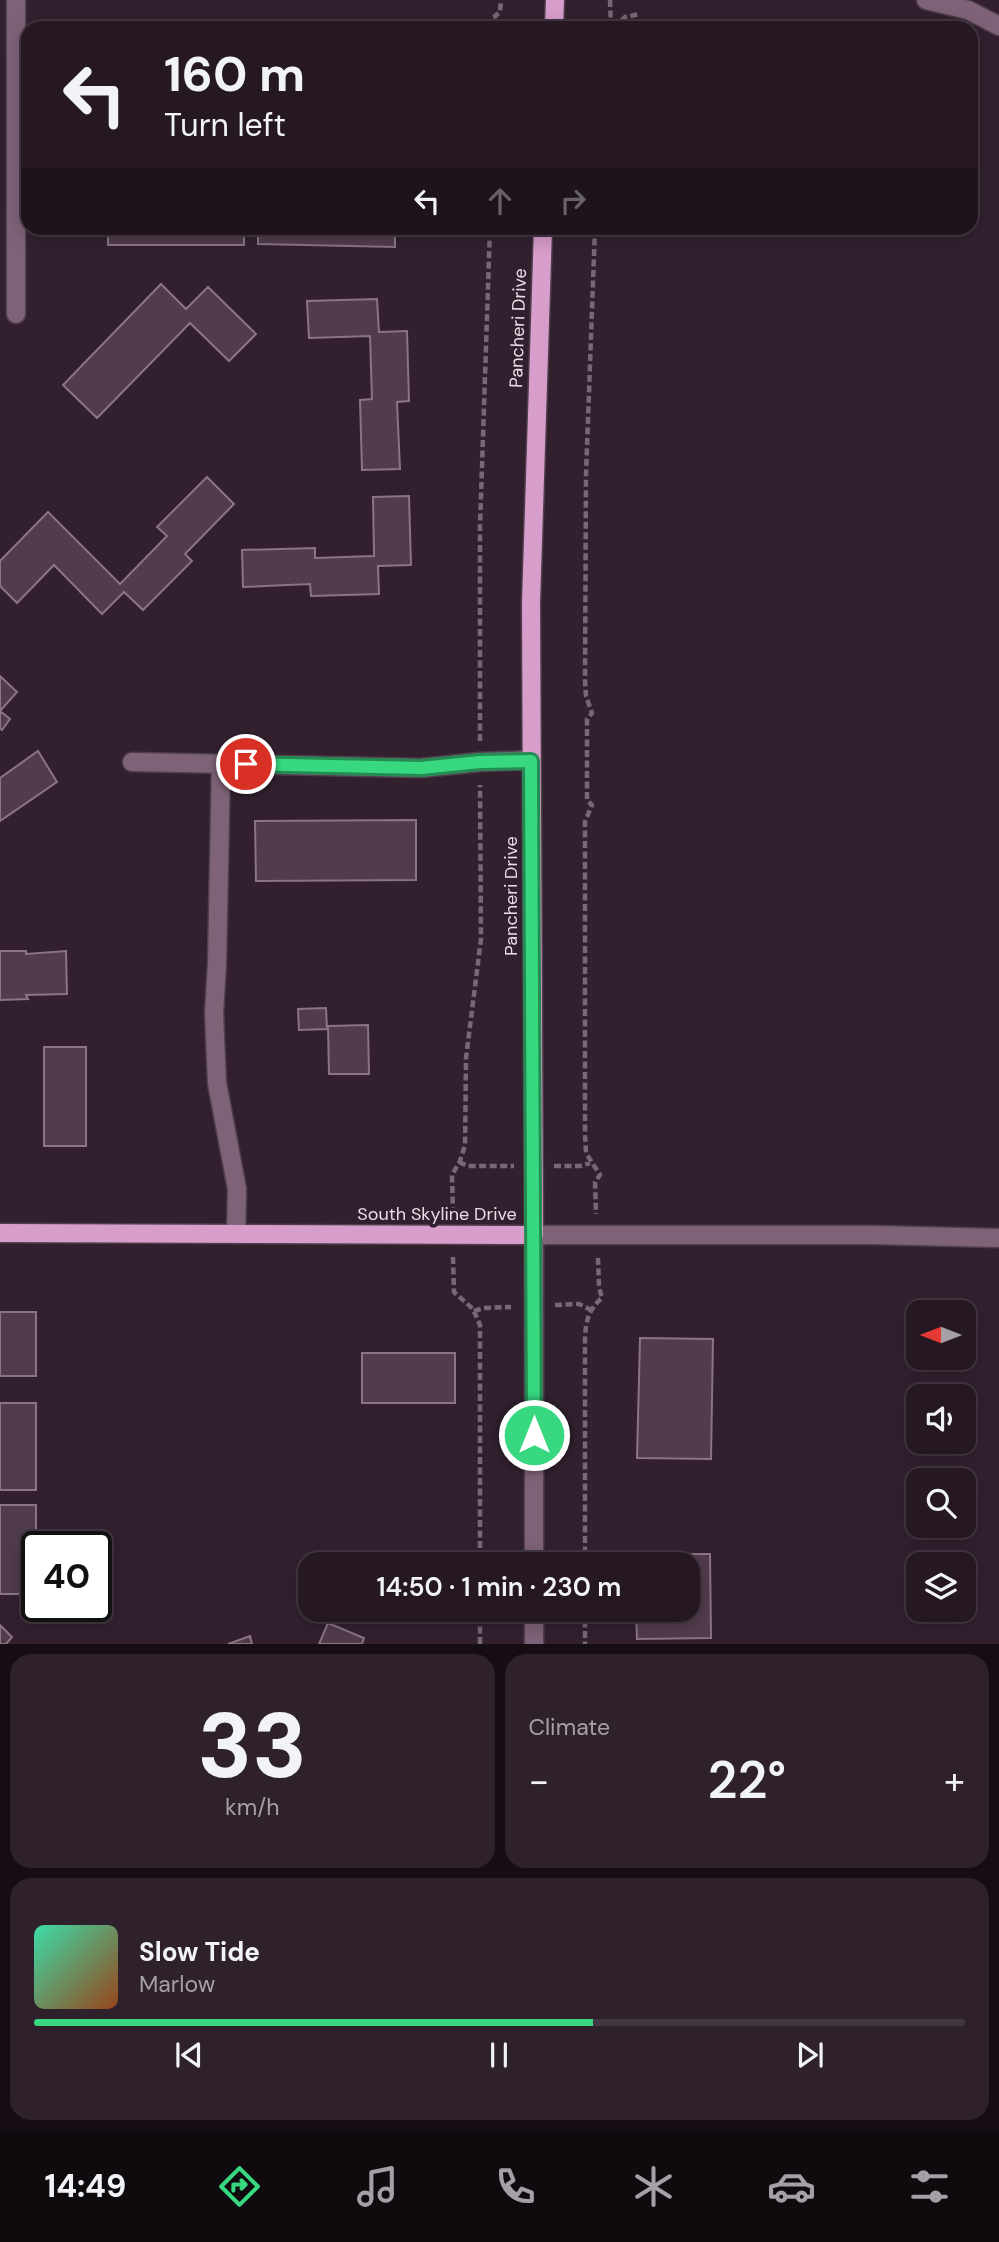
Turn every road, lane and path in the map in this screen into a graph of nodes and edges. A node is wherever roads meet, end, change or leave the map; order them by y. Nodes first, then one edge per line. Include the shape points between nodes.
1 (16, 0) edge
2 (501, 0) edge
3 (555, 0) edge
4 (610, 0) edge
5 (926, 0) edge
6 (640, 14) dead end
7 (497, 21) edge
8 (554, 21) edge
9 (612, 21) edge
10 (620, 21) edge
11 (999, 26) edge
12 (490, 235) edge
13 (543, 235) edge
14 (595, 235) edge
15 (16, 314) dead end
16 (531, 761) junction
17 (132, 762) dead end
18 (480, 762) junction
19 (221, 763) junction
20 (452, 1175) dead end
21 (600, 1175) dead end
22 (0, 1233) edge
23 (236, 1234) junction
24 (534, 1235) junction
25 (999, 1238) edge
26 (454, 1292) dead end
27 (602, 1297) dead end
28 (480, 1552) edge
29 (534, 1552) edge
30 (585, 1552) edge
31 (480, 1622) edge
32 (534, 1622) edge
33 (585, 1622) edge
34 (480, 1643) edge
35 (534, 1643) edge
36 (585, 1643) edge

1 - 15 street
2 - 7 path
3 - 8 main road
4 - 9 path
5 - 11 street via 968,10
6 - 10 path
12 - 18 path via 480,526
13 - 16 main road, Pancheri Drive via 531,603
14 - 21 path via 586,488 585,680 592,713 587,719 587,800 592,805 585,822 585,1135 586,1153
16 - 18 street
16 - 24 main road, Pancheri Drive
17 - 19 street
18 - 19 street via 421,768
18 - 20 path via 481,939 466,1058 465,1145
19 - 23 street via 214,1013 217,1083 237,1189
22 - 23 main road, South Skyline Drive
23 - 24 main road, South Skyline Drive
24 - 25 street, South Skyline Drive
24 - 29 street, Pancheri Drive
26 - 28 path via 473,1309 480,1325
27 - 30 path via 586,1319
31 - 34 path
32 - 35 street
33 - 36 path

